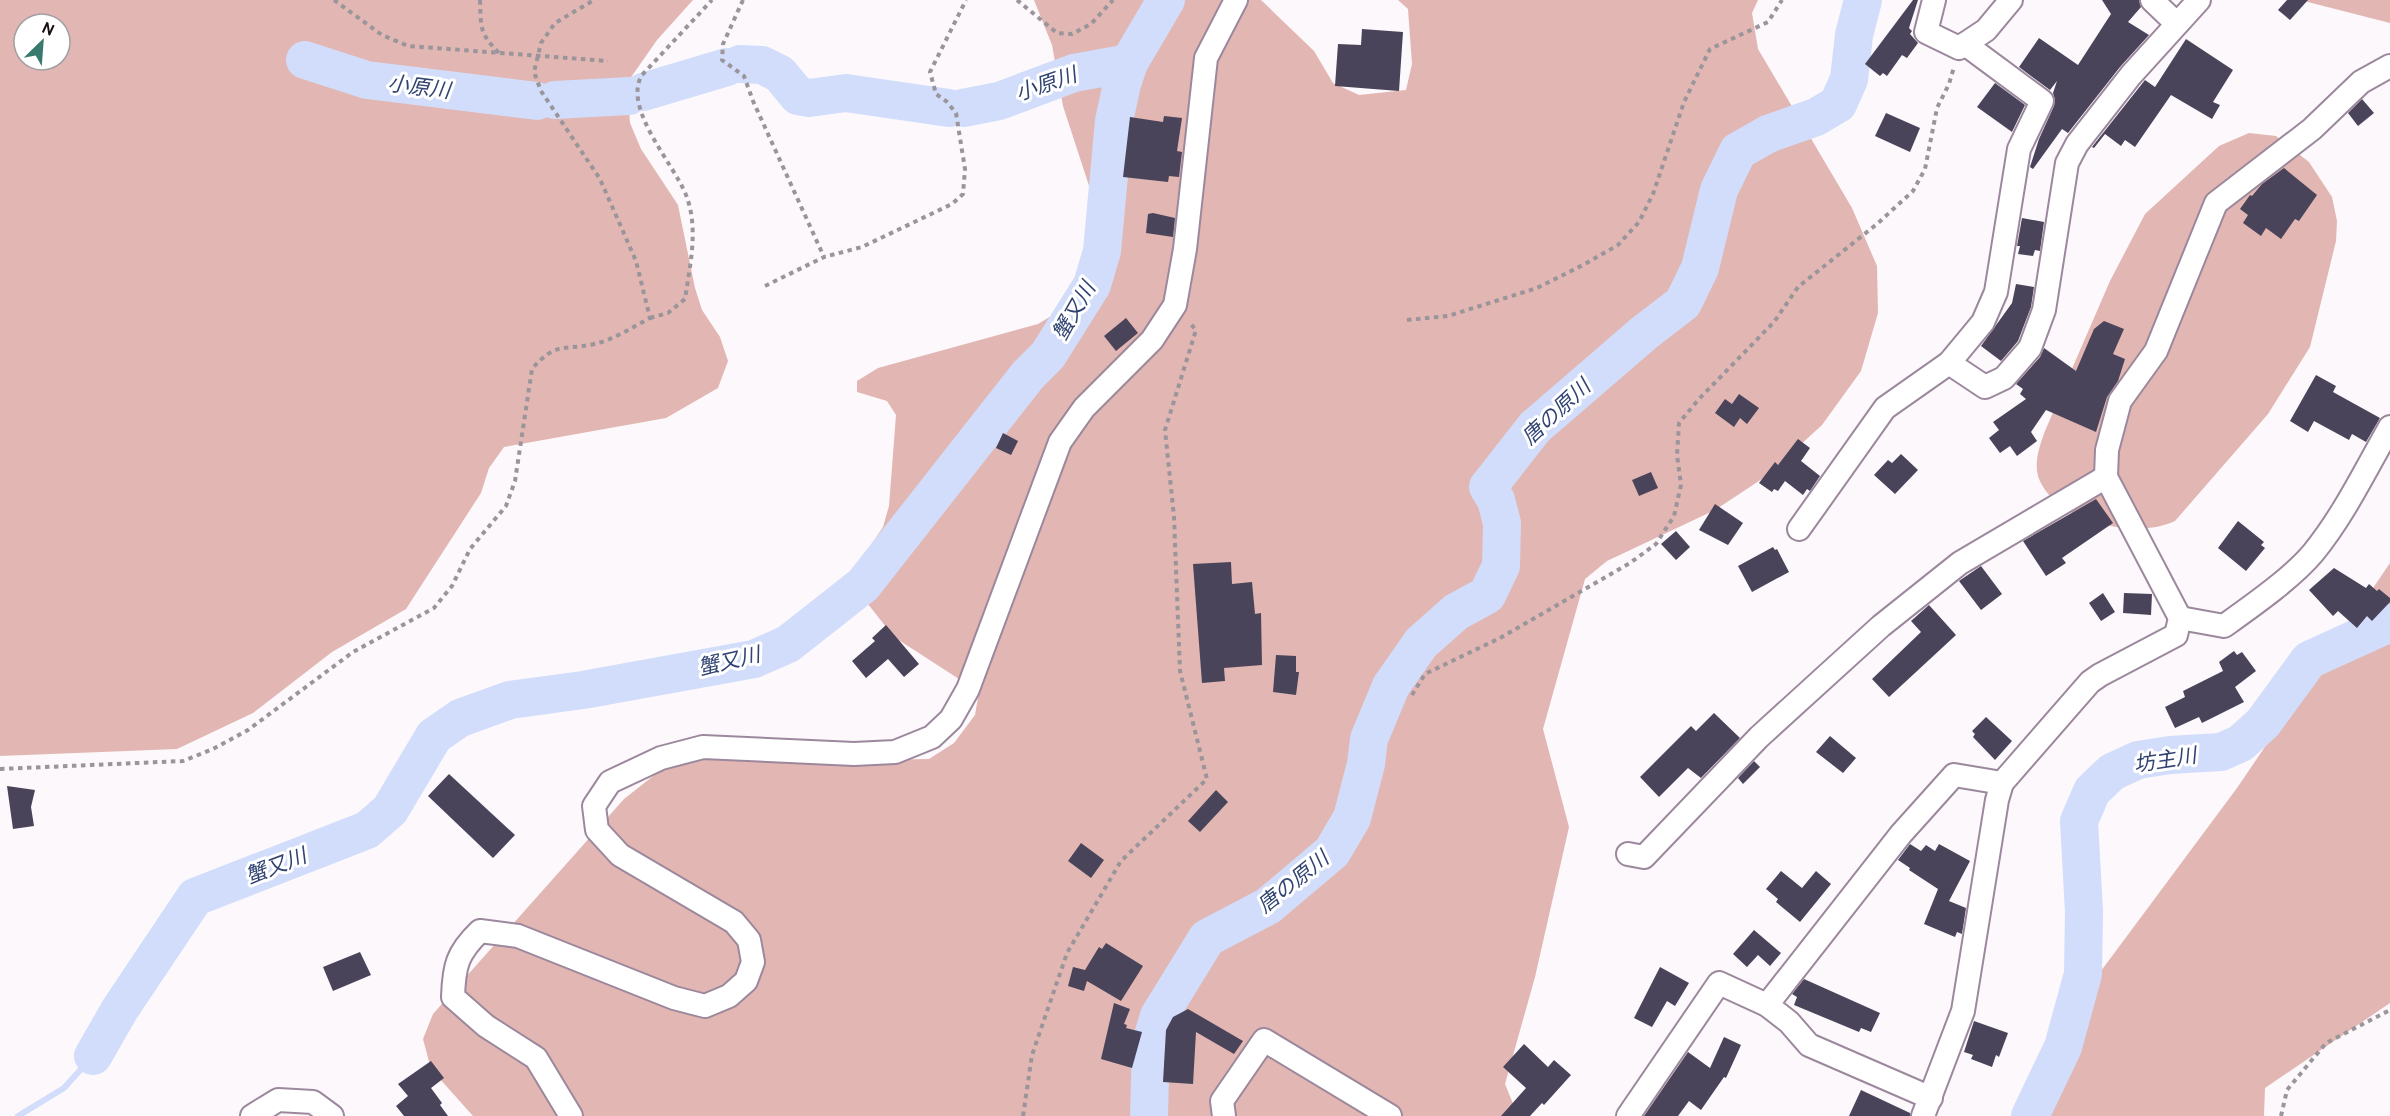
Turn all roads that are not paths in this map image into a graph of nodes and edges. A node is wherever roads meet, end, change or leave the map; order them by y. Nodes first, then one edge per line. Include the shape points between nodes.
1 (1236, 0) edge
2 (1934, 0) edge
3 (2011, 0) edge
4 (2152, 0) edge
5 (2199, 0) edge
6 (2177, 24) junction
7 (1962, 46) junction
8 (2390, 66) edge
9 (1950, 363) junction
10 (2390, 427) edge
11 (2106, 477) junction
12 (1799, 529) dead end
13 (2180, 618) junction
14 (2002, 783) junction
15 (1628, 854) dead end
16 (1767, 1005) junction
17 (1927, 1107) edge
18 (252, 1116) edge
19 (332, 1116) edge
20 (571, 1116) edge
21 (1224, 1116) edge
22 (1390, 1116) edge
23 (1628, 1116) edge

1 - 20 street via 1206,58 1175,305 1152,340 1084,408 1059,442 968,689 951,719 932,737 895,752 854,754 703,747 661,758 610,782 594,806 597,830 620,855 734,922 749,940 753,962 746,981 729,996 705,1006 674,998 518,936 480,931 464,946 453,973 453,997 486,1026 536,1058
2 - 7 street via 1926,32
3 - 7 street via 1986,30
4 - 6 street
5 - 6 street
6 - 9 street via 2131,75 2077,144 2067,164 2044,310 2030,348 2004,378 1985,387
7 - 9 street via 2042,101 2019,149 1996,292 1983,322
8 - 11 street via 2361,82 2312,129 2216,203 2156,351 2120,401 2107,450
9 - 12 street via 1885,408
10 - 13 street via 2331,529 2312,554 2224,626
11 - 13 street
11 - 15 street via 1951,570 1881,626 1759,737 1644,857
13 - 14 street via 2176,635 2090,682
14 - 16 street via 1954,775 1901,834
14 - 17 street via 1964,1011
16 - 17 street via 1809,1045
16 - 23 street via 1719,983
18 - 19 street via 278,1100 313,1102
21 - 22 street via 1222,1101 1264,1040

